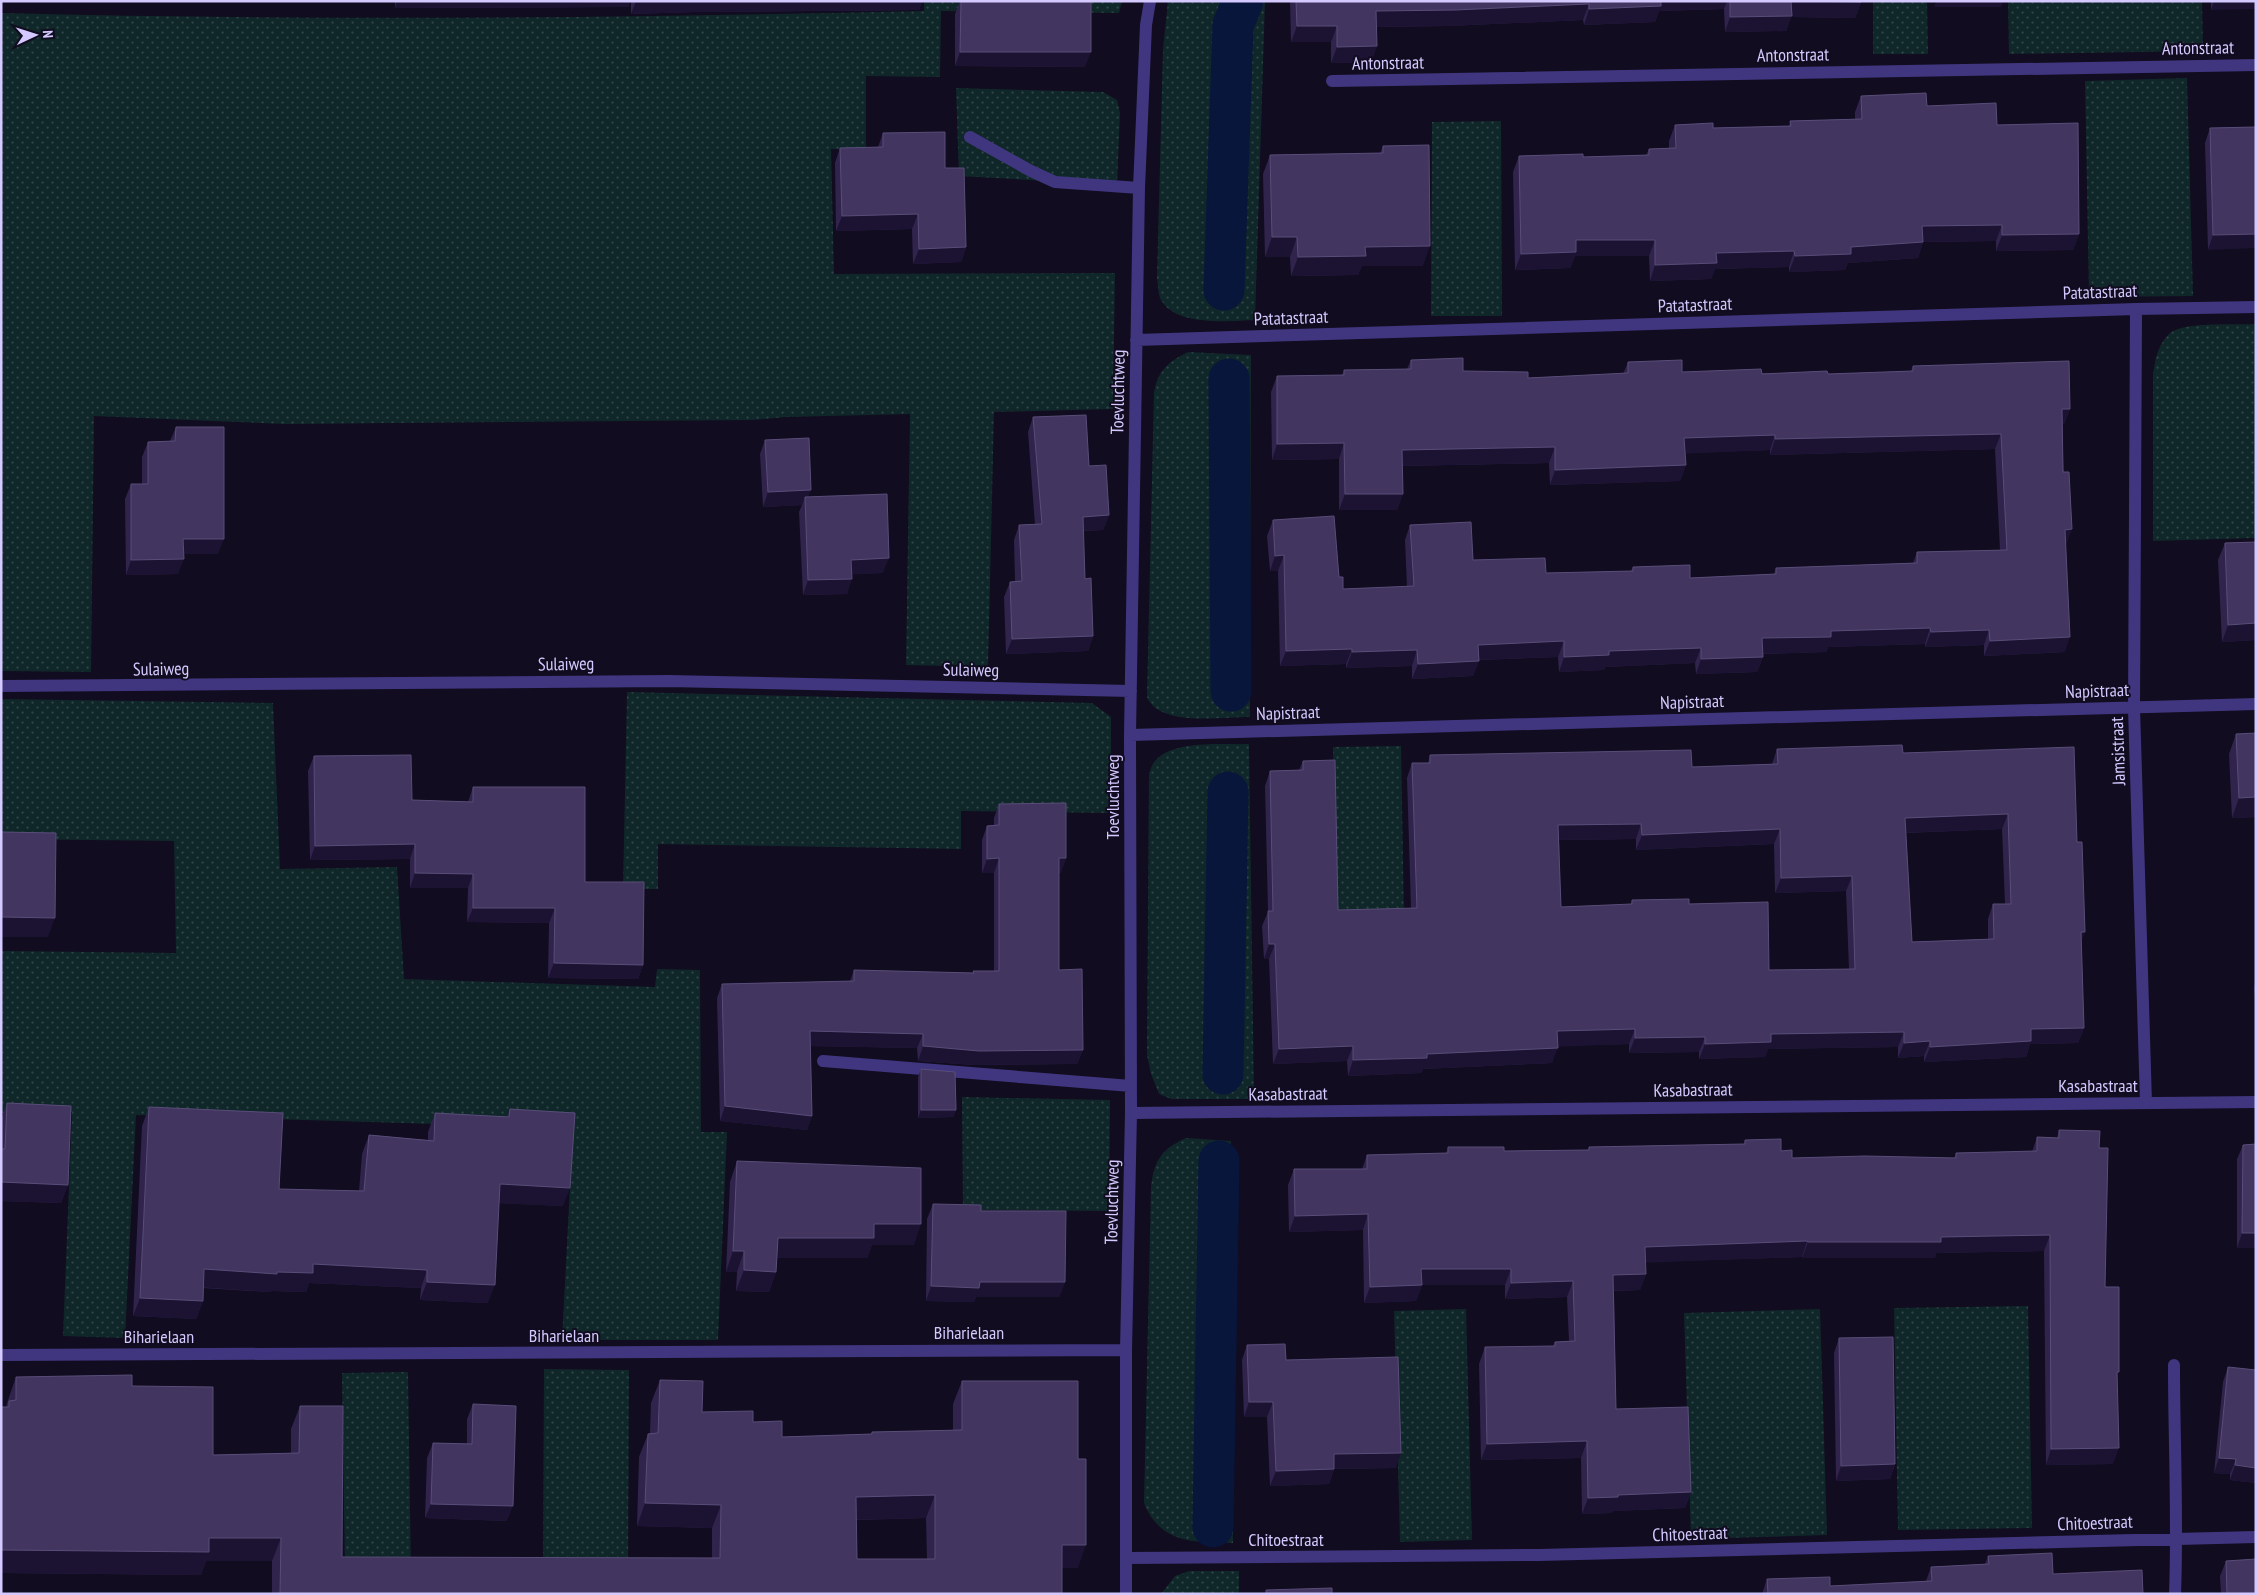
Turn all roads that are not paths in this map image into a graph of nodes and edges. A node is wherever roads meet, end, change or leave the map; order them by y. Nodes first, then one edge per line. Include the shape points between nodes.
1 (1150, 1) edge
2 (2256, 65) edge
3 (1332, 81) dead end
4 (970, 137) dead end
5 (1139, 188) junction
6 (2256, 307) edge
7 (2136, 309) junction
8 (1136, 340) junction
9 (1, 686) edge
10 (1131, 691) junction
11 (2256, 704) edge
12 (2134, 708) junction
13 (1130, 735) junction
14 (823, 1062) dead end
15 (1131, 1086) junction
16 (2256, 1102) edge
17 (2146, 1103) junction
18 (1131, 1113) junction
19 (1126, 1350) junction
20 (1, 1355) edge
21 (2174, 1365) dead end
22 (2256, 1537) edge
23 (2177, 1538) junction
24 (1126, 1558) junction
25 (1126, 1594) edge
26 (2175, 1594) edge

1 - 5 street, Toevluchtweg via 1146,25
2 - 3 street, Antonstraat
4 - 5 street via 1055,182
5 - 8 street, Toevluchtweg
6 - 7 street, Patatastraat
7 - 8 street, Patatastraat
7 - 12 street, Jamsistraat
8 - 10 street, Toevluchtweg
9 - 10 street, Sulaiweg via 670,681
10 - 13 street, Toevluchtweg
11 - 12 street, Napistraat
12 - 13 street, Napistraat
12 - 17 street, Jamsistraat
13 - 15 street, Toevluchtweg
14 - 15 street
15 - 18 street, Toevluchtweg
16 - 17 street, Kasabastraat
17 - 18 street, Kasabastraat
18 - 19 street, Toevluchtweg
19 - 20 street, Biharielaan
19 - 24 street, Toevluchtweg
21 - 23 street
22 - 23 street, Chitoestraat
23 - 24 street, Chitoestraat via 1539,1556
23 - 26 street
24 - 25 street, Toevluchtweg

